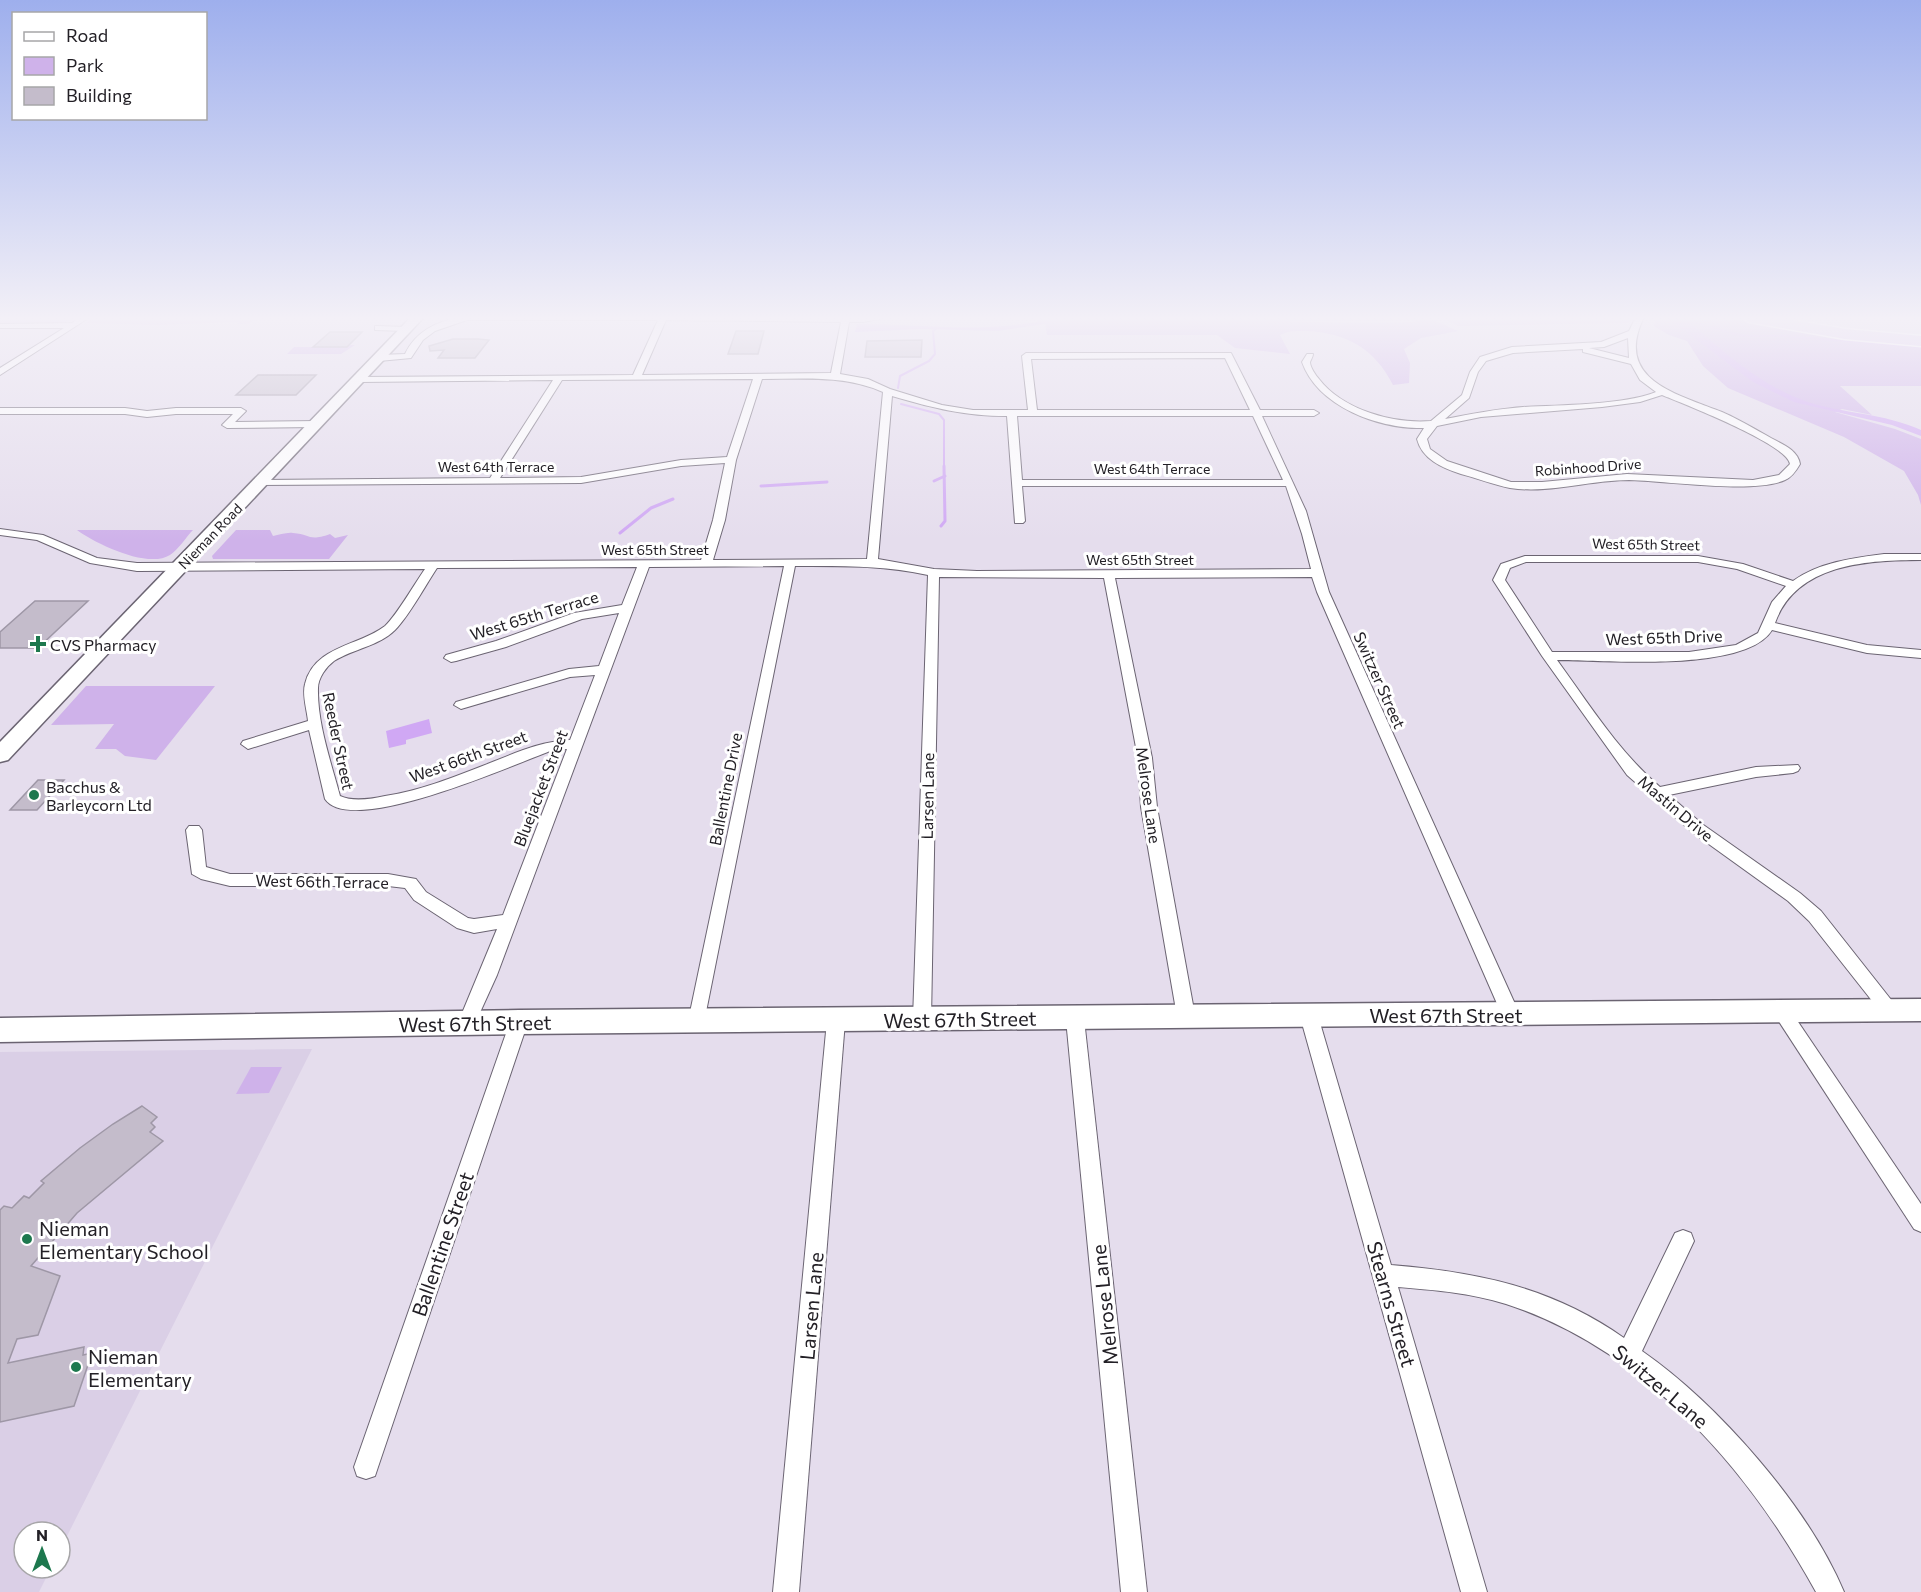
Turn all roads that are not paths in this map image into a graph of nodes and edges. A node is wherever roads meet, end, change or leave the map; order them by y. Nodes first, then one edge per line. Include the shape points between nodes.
1 (348, 391) edge
2 (551, 391) edge
3 (754, 391) edge
4 (887, 391) edge
5 (888, 391) edge
6 (1030, 391) edge
7 (1245, 391) edge
8 (1329, 391) edge
9 (1468, 391) edge
10 (1662, 392) joint
11 (1461, 402) junction
12 (0, 411) edge
13 (1255, 413) junction
14 (1314, 413) dead end
15 (1012, 414) junction
16 (1033, 414) junction
17 (1485, 414) junction
18 (1434, 424) junction
19 (315, 426) junction
20 (731, 460) junction
21 (493, 481) junction
22 (261, 483) junction
23 (1017, 483) junction
24 (1288, 483) junction
25 (1019, 521) dead end
26 (0, 532) edge
27 (1921, 556) edge
28 (872, 562) junction
29 (706, 563) junction
30 (789, 563) junction
31 (644, 564) junction
32 (433, 565) junction
33 (180, 567) junction
34 (934, 573) junction
35 (1316, 573) junction
36 (1500, 573) joint
37 (1109, 574) junction
38 (1792, 584) junction
39 (627, 609) junction
40 (1770, 626) junction
41 (1921, 654) edge
42 (1548, 656) junction
43 (451, 658) dead end
44 (604, 670) junction
45 (461, 705) dead end
46 (315, 724) junction
47 (248, 744) dead end
48 (576, 744) junction
49 (0, 755) edge
50 (1793, 768) dead end
51 (1655, 793) junction
52 (336, 801) joint
53 (194, 830) dead end
54 (509, 920) junction
55 (1921, 1010) edge
56 (1890, 1011) junction
57 (1782, 1012) junction
58 (1511, 1014) junction
59 (1186, 1016) junction
60 (1309, 1016) junction
61 (1075, 1018) junction
62 (922, 1020) junction
63 (836, 1021) junction
64 (519, 1022) junction
65 (697, 1022) junction
66 (467, 1023) junction
67 (0, 1030) edge
68 (1921, 1222) edge
69 (1683, 1241) dead end
70 (1384, 1275) junction
71 (1628, 1355) junction
72 (366, 1467) dead end
73 (786, 1592) edge
74 (1134, 1592) edge
75 (1474, 1592) edge
76 (1831, 1592) edge

1 - 19 street, Nieman Road
2 - 21 street
3 - 20 street
4 - 28 street
5 - 15 street via 950,410
6 - 16 street, Switzer Street
7 - 13 street, Switzer Street
8 - 18 street via 1342,403 1386,420
9 - 11 street
10 - 17 street via 1605,404
10 - 18 street, Robinhood Drive via 1730,420 1783,448 1794,458 1794,469 1782,479 1761,483 1627,477 1511,484 1479,477 1432,456 1422,439
11 - 17 street
11 - 18 street
12 - 19 street via 242,411 227,425
13 - 14 street
13 - 16 street
13 - 24 street, Switzer Street
15 - 16 street
15 - 23 street
17 - 18 street
19 - 22 street, Nieman Road
20 - 21 street, West 64th Terrace via 681,463 581,480
20 - 29 street via 720,520
21 - 22 street, West 64th Terrace
22 - 33 street, Nieman Road
23 - 24 street, West 64th Terrace
23 - 25 street
24 - 35 street, Switzer Street via 1308,533
26 - 33 street, West 65th Street via 40,537 94,561
27 - 38 street via 1854,562
28 - 30 street, West 65th Street
28 - 34 street, West 65th Street
29 - 30 street, West 65th Street
29 - 31 street, West 65th Street
30 - 65 street, Ballentine Drive
31 - 32 street, West 65th Street
31 - 39 street, Bluejacket Street
32 - 33 street, West 65th Street
32 - 46 street, Reeder Street via 391,627 327,660 316,673 310,686
33 - 49 street, Nieman Road
34 - 37 street, West 65th Street
34 - 62 street, Larsen Lane
35 - 37 street, West 65th Street
35 - 58 street, Switzer Street
36 - 38 street, West 65th Street via 1505,566 1525,559 1698,559 1739,566
36 - 42 street, Mastin Drive via 1501,585
37 - 59 street, Melrose Lane via 1145,758 1149,807
38 - 40 street, West 65th Drive via 1778,602
39 - 43 street, West 65th Terrace via 584,614
39 - 44 street, Bluejacket Street
40 - 41 street via 1867,649
40 - 42 street, West 65th Drive via 1751,644 1711,655
42 - 51 street, Mastin Drive via 1614,749
44 - 45 street via 568,673
44 - 48 street, Bluejacket Street
46 - 47 street
46 - 52 street, Reeder Street
48 - 52 street, West 66th Street via 551,745 437,789 400,799 372,804
48 - 54 street, Bluejacket Street
50 - 51 street
51 - 56 street, Mastin Drive via 1815,916
53 - 54 street, West 66th Terrace via 198,870 207,875 230,880 410,883 420,896 463,923 474,926
54 - 66 street, Bluejacket Street
55 - 56 street, West 67th Street
56 - 57 street, West 67th Street
57 - 58 street, West 67th Street
57 - 68 street
58 - 60 street, West 67th Street
59 - 60 street, West 67th Street
59 - 61 street, West 67th Street
60 - 70 street, Stearns Street
61 - 62 street, West 67th Street
61 - 74 street, Melrose Lane
62 - 63 street, West 67th Street
63 - 65 street, West 67th Street
63 - 73 street, Larsen Lane
64 - 65 street, West 67th Street
64 - 66 street, West 67th Street
64 - 72 street, Ballentine Street
66 - 67 street, West 67th Street
69 - 71 street
70 - 71 street, Switzer Lane via 1464,1282 1508,1294 1559,1314
70 - 75 street, Stearns Street
71 - 76 street, Switzer Lane via 1701,1416 1758,1479 1797,1533

